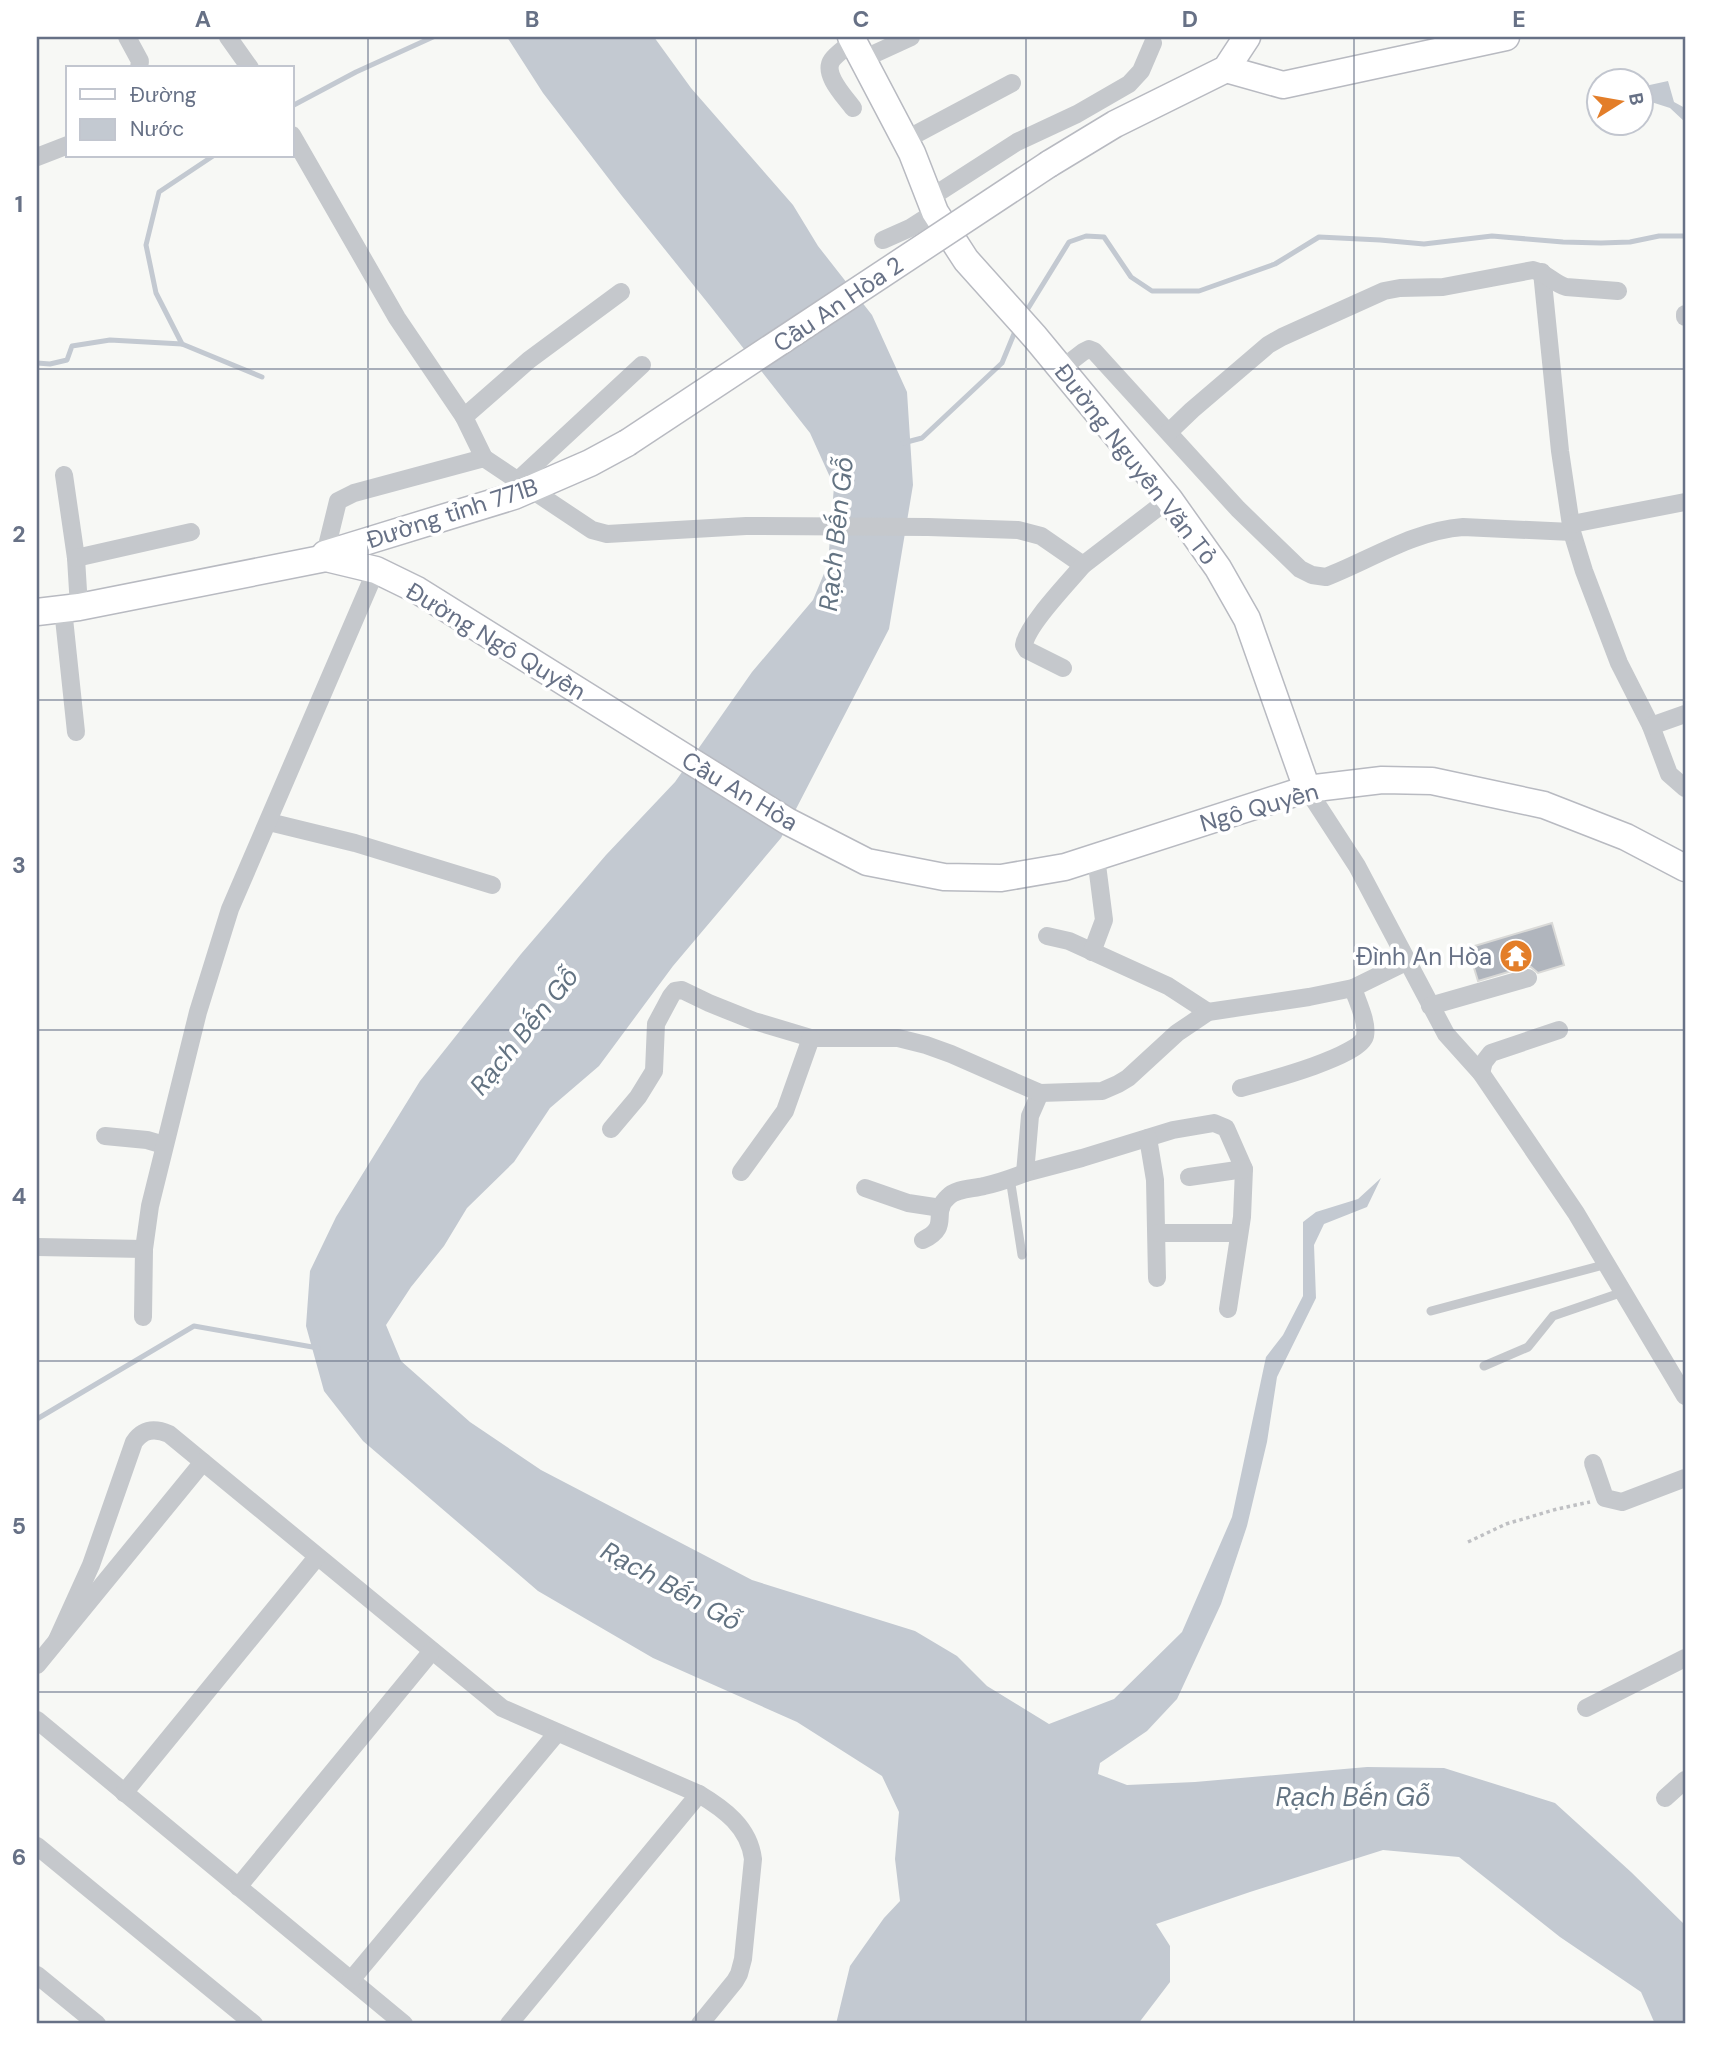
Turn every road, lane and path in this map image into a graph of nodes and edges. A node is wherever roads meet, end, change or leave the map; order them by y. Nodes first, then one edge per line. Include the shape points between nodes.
1 (127, 37) edge
2 (228, 37) edge
3 (911, 37) edge
4 (1247, 37) edge
5 (1506, 37) edge
6 (1153, 43) dead end
7 (856, 46) edge
8 (139, 66) edge
9 (249, 66) edge
10 (1226, 69) junction
11 (1012, 83) dead end
12 (853, 108) dead end
13 (294, 138) edge
14 (905, 140) junction
15 (66, 146) edge
16 (37, 157) edge
17 (933, 205) junction
18 (883, 240) dead end
19 (1542, 272) junction
20 (1618, 291) dead end
21 (621, 292) dead end
22 (642, 365) dead end
23 (1061, 369) junction
24 (464, 417) junction
25 (1169, 432) junction
26 (626, 443) joint
27 (484, 458) junction
28 (64, 475) dead end
29 (524, 485) junction
30 (1169, 499) junction
31 (1685, 502) edge
32 (1572, 528) junction
33 (191, 532) dead end
34 (326, 556) junction
35 (76, 558) junction
36 (1083, 565) junction
37 (376, 570) junction
38 (60, 609) edge
39 (1063, 668) dead end
40 (615, 714) joint
41 (1685, 715) edge
42 (1651, 726) junction
43 (76, 732) dead end
44 (1685, 788) edge
45 (1307, 789) junction
46 (269, 822) junction
47 (1096, 857) junction
48 (867, 862) joint
49 (1685, 868) edge
50 (492, 885) dead end
51 (1047, 936) dead end
52 (1092, 951) junction
53 (1406, 962) junction
54 (1528, 978) dead end
55 (1353, 988) junction
56 (1430, 1006) junction
57 (1208, 1012) junction
58 (1559, 1030) dead end
59 (811, 1038) junction
60 (1481, 1073) junction
61 (1241, 1088) dead end
62 (1040, 1093) junction
63 (611, 1129) dead end
64 (105, 1136) dead end
65 (1148, 1138) junction
66 (164, 1145) junction
67 (1244, 1169) junction
68 (741, 1172) dead end
69 (1018, 1175) junction
70 (1189, 1177) dead end
71 (865, 1188) dead end
72 (941, 1208) junction
73 (1158, 1233) junction
74 (1240, 1233) junction
75 (923, 1240) dead end
76 (37, 1247) edge
77 (144, 1249) junction
78 (1022, 1255) dead end
79 (1607, 1264) junction
80 (1157, 1278) dead end
81 (1623, 1292) junction
82 (1228, 1309) dead end
83 (1431, 1311) dead end
84 (143, 1317) dead end
85 (1484, 1366) dead end
86 (1685, 1396) edge
87 (203, 1462) junction
88 (1593, 1463) dead end
89 (1685, 1478) edge
90 (1605, 1498) junction
91 (1468, 1542) dead end
92 (317, 1557) junction
93 (57, 1640) junction
94 (432, 1651) junction
95 (1685, 1658) edge
96 (37, 1665) edge
97 (1586, 1707) dead end
98 (37, 1720) edge
99 (557, 1733) junction
100 (1685, 1780) edge
101 (124, 1793) junction
102 (698, 1794) junction
103 (1665, 1798) dead end
104 (37, 1846) edge
105 (238, 1887) junction
106 (37, 1975) edge
107 (351, 1980) junction
108 (97, 2024) edge
109 (254, 2024) edge
110 (404, 2024) edge
111 (509, 2024) edge
112 (699, 2024) edge

1 - 8 street
2 - 9 street
3 - 7 street
4 - 10 street
5 - 10 street via 1283,85
6 - 17 street via 1141,71 1129,84 964,174
7 - 12 street via 831,60 829,67
7 - 14 street
10 - 26 street, Cầu An Hòa 2, bridge via 1115,124 1049,164
11 - 14 street
13 - 24 street via 397,318
14 - 17 street
15 - 16 street
17 - 18 street
17 - 23 street, Đường Nguyễn Văn Tỏ via 966,260
19 - 20 street via 1566,287
19 - 25 street via 1443,287 1384,290 1268,345
19 - 32 street
21 - 24 street via 529,360
22 - 29 street
23 - 25 street via 1083,352 1094,351
23 - 30 street, Đường Nguyễn Văn Tỏ
24 - 27 street
25 - 32 street via 1238,509 1300,569 1312,575 1325,577 1445,528
26 - 29 street, Đường tỉnh 771B via 590,463
27 - 29 street
27 - 34 street via 338,500
28 - 35 street
29 - 34 street, Đường tỉnh 771B via 473,510
29 - 36 street via 592,530 607,534 746,526 1018,530 1041,537
30 - 36 street
30 - 45 street, Đường Nguyễn Văn Tỏ via 1247,619
31 - 32 street
32 - 42 street via 1619,663
33 - 35 street
34 - 37 street, Đường tỉnh 771B
34 - 38 street
35 - 38 street
36 - 39 street via 1025,639 1027,650
37 - 40 street, Đường Ngô Quyền via 417,590
37 - 46 street
38 - 43 street
40 - 48 street, Cầu An Hòa via 787,821
41 - 42 street
42 - 44 street via 1669,774
45 - 47 street, Ngô Quyền
45 - 49 street, Ngô Quyền via 1382,780 1432,781 1544,804 1626,837
45 - 53 street via 1357,866
46 - 50 street
46 - 66 street via 230,909
47 - 48 street, Ngô Quyền via 1001,878 944,877
47 - 52 street via 1104,920
51 - 52 street
52 - 57 street via 1168,986
53 - 55 street
53 - 56 street
54 - 56 street
55 - 57 street
55 - 61 street via 1366,1034 1362,1041 1305,1070
56 - 60 street via 1446,1034
57 - 62 street via 1118,1084 1102,1091
58 - 60 street via 1491,1053
59 - 62 street via 907,1040
59 - 63 street via 754,1021 682,990 676,992 656,1024 654,1071
59 - 68 street via 785,1111
60 - 79 street
62 - 69 street via 1030,1116
64 - 66 street
65 - 67 street via 1173,1129 1214,1124 1226,1128
65 - 69 street
65 - 73 street
66 - 77 street
67 - 70 street
67 - 74 street
69 - 72 street via 951,1194
69 - 78 lane
71 - 72 street via 908,1203
72 - 75 street via 938,1230
73 - 74 street
73 - 80 street
74 - 82 street
76 - 77 street
77 - 84 street
79 - 81 street
79 - 83 lane
81 - 85 lane via 1553,1316 1528,1347
81 - 86 street
87 - 92 street
87 - 93 street
87 - 93 street via 159,1430 136,1438 91,1565
88 - 90 street
89 - 90 street via 1622,1502
90 - 91 path via 1506,1524
92 - 94 street
92 - 101 street
93 - 96 street
94 - 99 street via 502,1708
94 - 105 street
95 - 97 street
98 - 101 street
99 - 102 street
99 - 107 street
100 - 103 street
101 - 105 street
102 - 111 street
102 - 112 street via 741,1828 753,1859 739,1975
104 - 109 street
105 - 107 street
106 - 108 street
107 - 110 street

